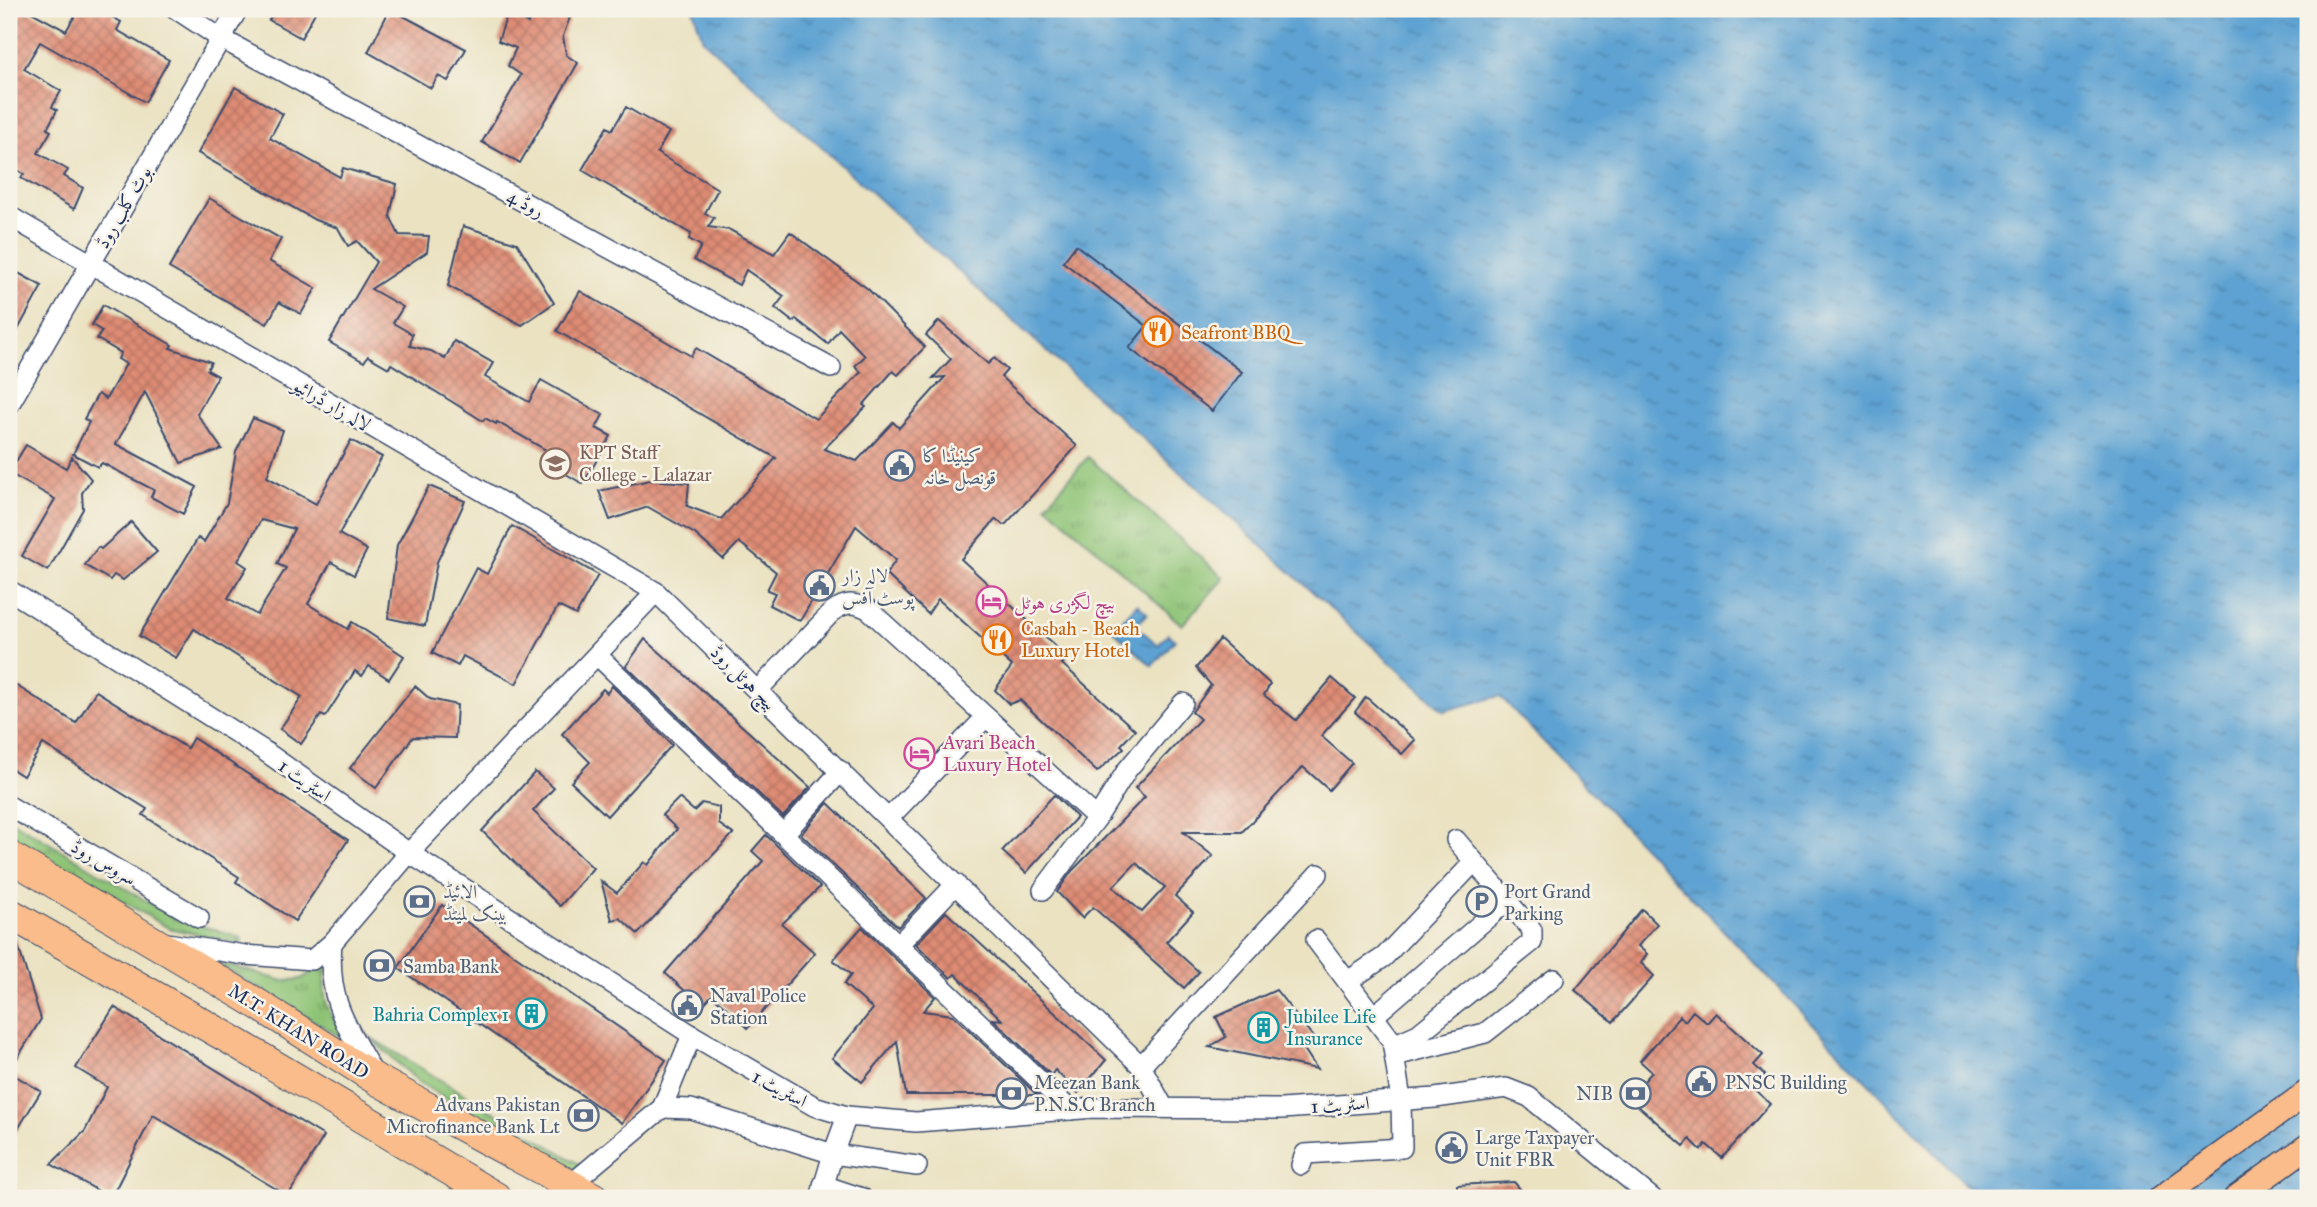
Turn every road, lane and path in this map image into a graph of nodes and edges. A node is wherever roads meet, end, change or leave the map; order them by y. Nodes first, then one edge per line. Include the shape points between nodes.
1 (176, 9) edge
2 (238, 9) edge
3 (220, 38) junction
4 (9, 216) edge
5 (90, 263) junction
6 (831, 368) dead end
7 (9, 405) edge
8 (9, 590) edge
9 (656, 592) junction
10 (598, 656) junction
11 (758, 690) junction
12 (1183, 703) dead end
13 (985, 718) junction
14 (841, 771) junction
15 (9, 806) edge
16 (888, 818) junction
17 (1097, 818) junction
18 (784, 834) junction
19 (1456, 840) dead end
20 (409, 853) junction
21 (9, 856) edge
22 (1474, 862) junction
23 (1318, 874) dead end
24 (956, 884) junction
25 (1043, 890) dead end
26 (1507, 901) junction
27 (9, 913) edge
28 (199, 918) dead end
29 (147, 939) junction
30 (1316, 940) dead end
31 (332, 943) junction
32 (899, 944) junction
33 (1554, 979) dead end
34 (1348, 982) junction
35 (1374, 1016) junction
36 (692, 1035) junction
37 (1394, 1050) junction
38 (1141, 1066) junction
39 (377, 1080) junction
40 (2308, 1092) edge
41 (1401, 1100) junction
42 (1163, 1106) junction
43 (662, 1108) junction
44 (1070, 1110) junction
45 (847, 1116) junction
46 (2308, 1146) edge
47 (833, 1154) junction
48 (1301, 1165) dead end
49 (917, 1166) dead end
50 (460, 1177) junction
51 (822, 1192) edge
52 (581, 1194) edge
53 (497, 1198) edge
54 (516, 1198) edge
55 (862, 1198) edge
56 (1652, 1198) edge
57 (2161, 1198) edge
58 (2236, 1198) edge

1 - 3 street, روڈ 4
2 - 3 street, بوٹ کلب روڈ
3 - 5 street, بوٹ کلب روڈ
3 - 6 street, روڈ 4
4 - 5 street, لالہ زار ڈرائیو
5 - 7 street, بوٹ کلب روڈ
5 - 9 street, لالہ زار ڈرائیو
8 - 20 street, اسٹریٹ 1 via 263,750
9 - 10 street
9 - 11 street, بیچ ہوٹل روڈ
10 - 18 street
10 - 20 street
11 - 13 street via 833,611 857,603 869,609
11 - 14 street, بیچ ہوٹل روڈ
12 - 17 street via 1127,770
13 - 16 street
13 - 17 street
14 - 16 street, بیچ ہوٹل روڈ
14 - 18 street
15 - 28 street, سروس روڈ
16 - 24 street, بیچ ہوٹل روڈ
17 - 25 street
18 - 32 street
19 - 22 street
20 - 31 street
20 - 36 street, اسٹریٹ 1
21 - 29 highway, M.T. KHAN ROAD
22 - 26 street
22 - 34 street via 1384,957
23 - 38 street
24 - 32 street
24 - 38 street, بیچ ہوٹل روڈ
26 - 35 street
26 - 37 street via 1532,930 1529,947
27 - 50 highway
29 - 31 street via 312,960
29 - 39 highway, M.T. KHAN ROAD
30 - 34 street
31 - 39 street via 329,974 336,1006
32 - 44 street
33 - 37 street via 1485,1033
34 - 35 street
35 - 37 street
36 - 43 street
36 - 45 street, اسٹریٹ 1 via 786,1092
37 - 41 street
38 - 42 street, بیچ ہوٹل روڈ
39 - 52 highway, M.T. KHAN ROAD
40 - 57 main road
41 - 42 street, اسٹریٹ 1 via 1246,1110
41 - 48 street via 1402,1148 1305,1154
41 - 56 street, اسٹریٹ 1 via 1506,1088 1522,1093
42 - 44 street, اسٹریٹ 1
43 - 47 street via 691,1109
43 - 52 street
44 - 45 street, اسٹریٹ 1 via 916,1122
45 - 47 street
46 - 58 main road
47 - 49 street
47 - 51 street
50 - 53 highway
50 - 54 highway
51 - 55 street

